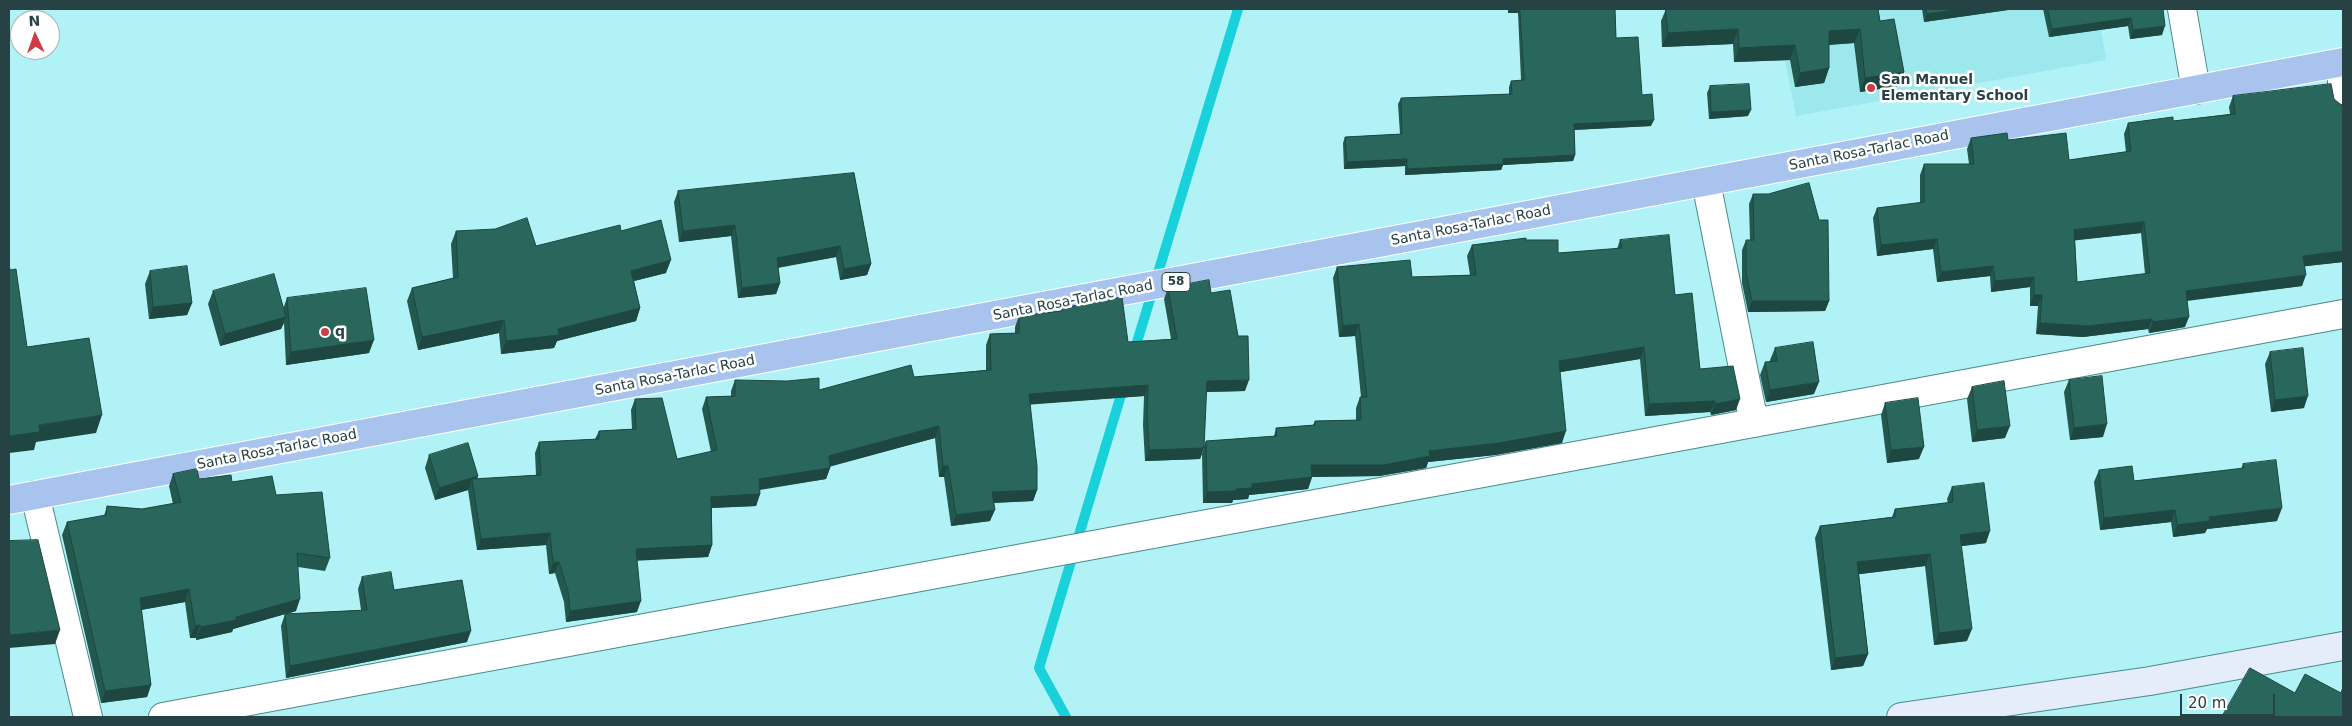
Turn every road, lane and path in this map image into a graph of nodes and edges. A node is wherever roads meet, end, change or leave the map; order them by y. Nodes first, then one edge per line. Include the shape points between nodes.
1 (2182, 9) edge
2 (2342, 62) edge
3 (2196, 90) junction
4 (2343, 101) edge
5 (1706, 182) junction
6 (2343, 314) edge
7 (1754, 423) junction
8 (36, 495) junction
9 (9, 500) edge
10 (2343, 646) edge
11 (1992, 710) edge
12 (88, 717) edge
13 (163, 717) edge
14 (1901, 717) edge

1 - 3 street
2 - 3 highway, Santa Rosa-Tarlac Road / 58
2 - 4 street
3 - 5 highway, Santa Rosa-Tarlac Road / 58
5 - 7 street
5 - 8 highway, Santa Rosa-Tarlac Road / 58
6 - 7 street
7 - 13 street
8 - 9 highway, Santa Rosa-Tarlac Road / 58
8 - 12 street
10 - 11 street
11 - 14 street

